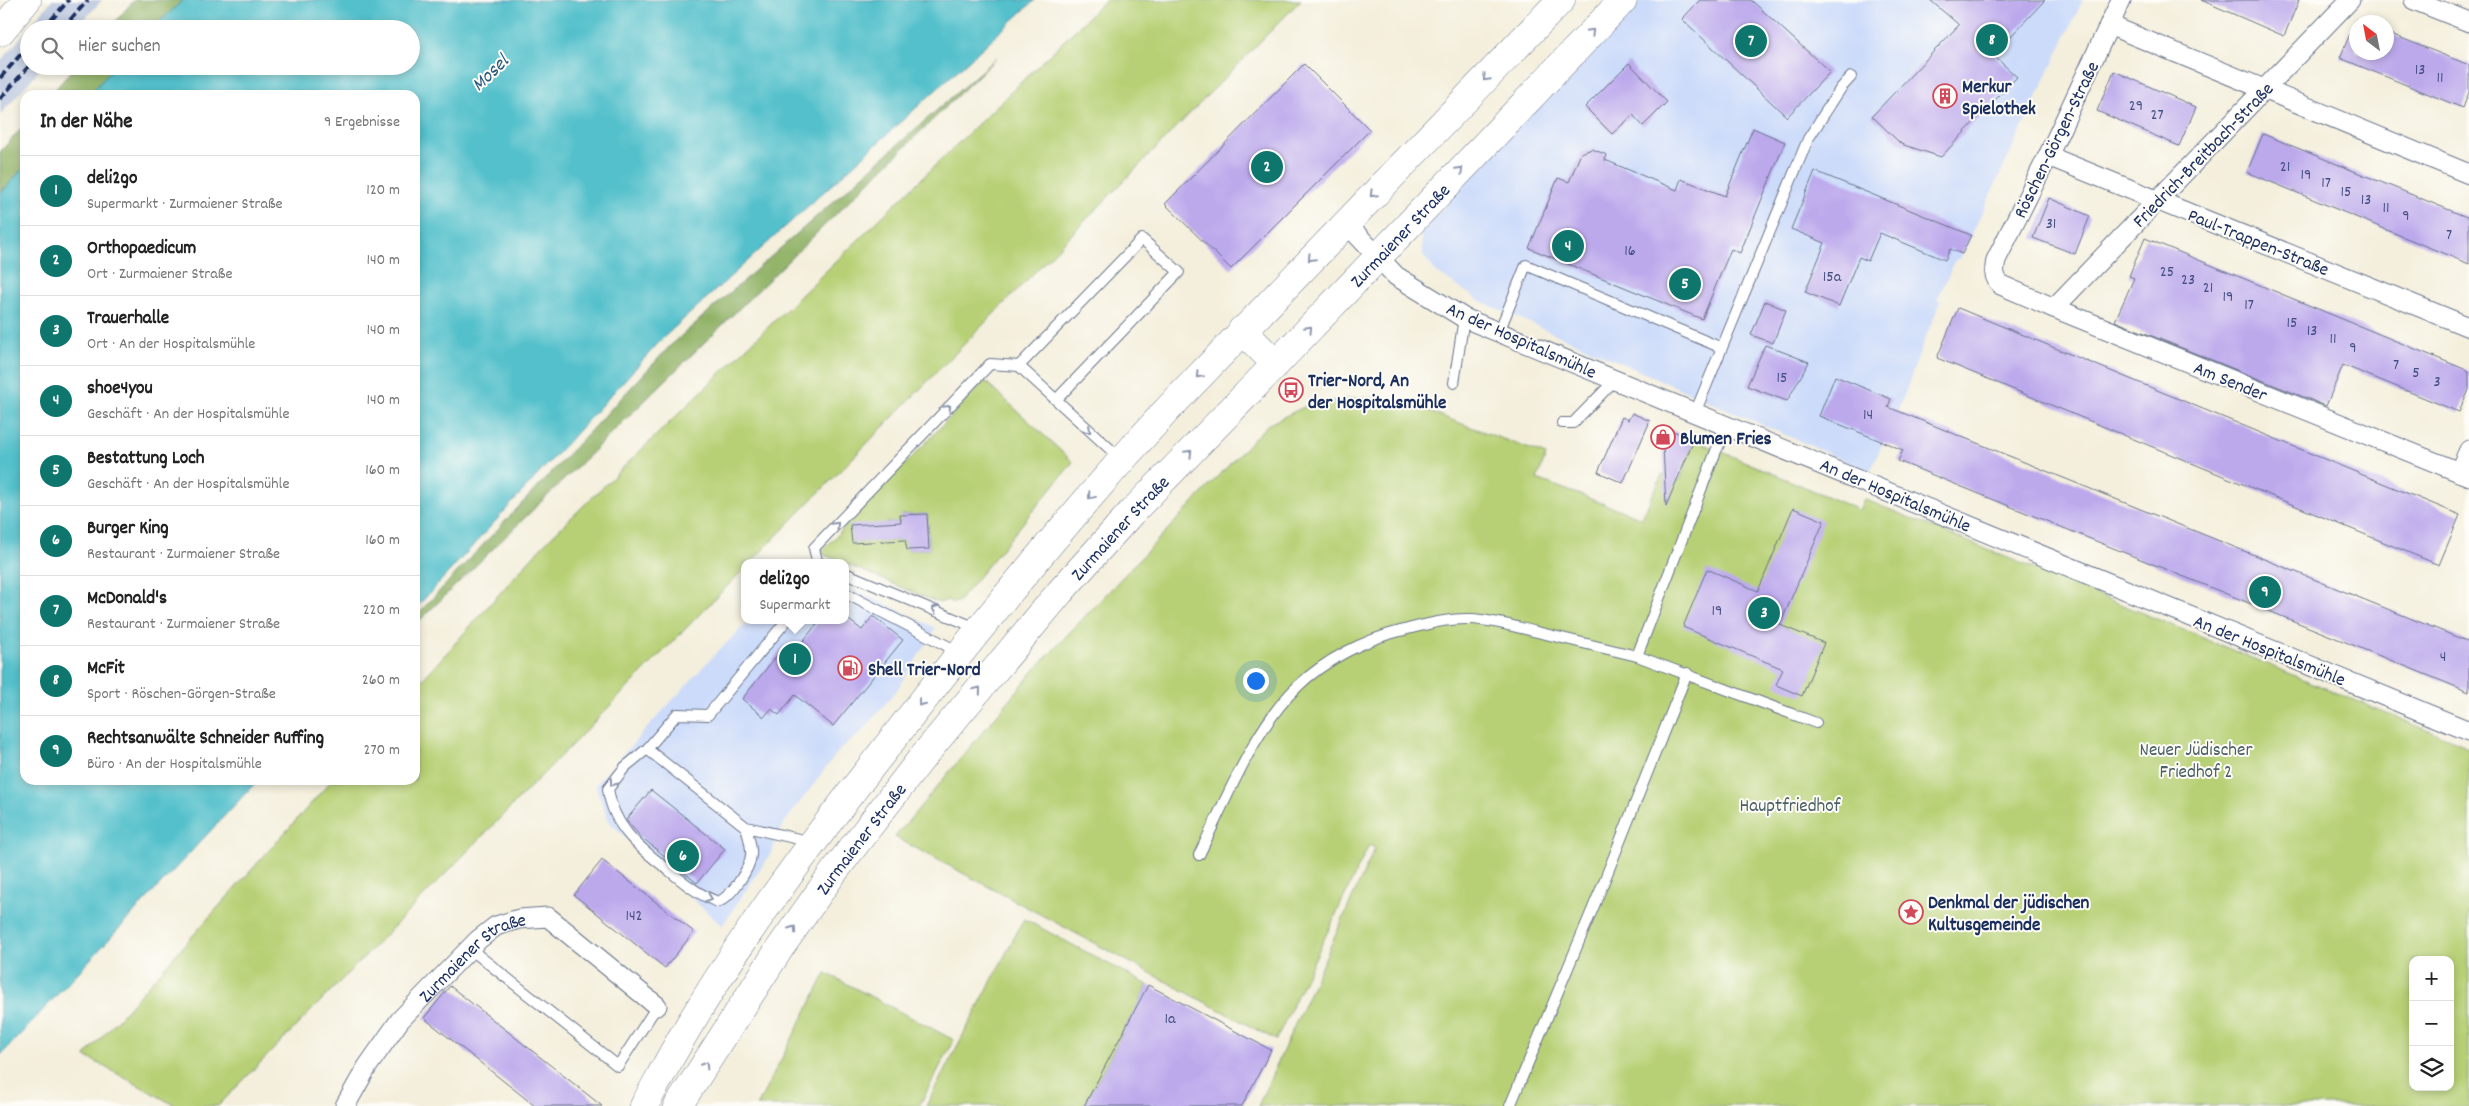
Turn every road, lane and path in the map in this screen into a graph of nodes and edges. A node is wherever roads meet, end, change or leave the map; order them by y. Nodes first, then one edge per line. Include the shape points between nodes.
1 (27, 0) edge
2 (1561, 0) edge
3 (1623, 0) edge
4 (2121, 0) edge
5 (2350, 0) edge
6 (2414, 0) edge
7 (2469, 22) edge
8 (2109, 25) junction
9 (0, 32) edge
10 (1852, 77) dead end
11 (2265, 90) junction
12 (2048, 156) junction
13 (2469, 174) edge
14 (2158, 199) junction
15 (1345, 222) junction
16 (1378, 257) junction
17 (1995, 279) joint
18 (2054, 308) junction
19 (1464, 318) junction
20 (2469, 327) edge
21 (1242, 330) junction
22 (1499, 332) junction
23 (1722, 348) junction
24 (1276, 364) junction
25 (1019, 366) junction
26 (1614, 380) junction
27 (1454, 383) dead end
28 (1056, 400) junction
29 (1695, 413) junction
30 (1562, 423) dead end
31 (1728, 426) junction
32 (2469, 450) edge
33 (1122, 460) junction
34 (2464, 474) edge
35 (817, 559) edge
36 (849, 575) edge
37 (849, 595) edge
38 (784, 624) edge
39 (980, 629) junction
40 (960, 653) junction
41 (1637, 656) junction
42 (1687, 673) junction
43 (1816, 723) dead end
44 (2469, 731) edge
45 (647, 749) junction
46 (746, 827) junction
47 (813, 843) junction
48 (1199, 855) dead end
49 (469, 948) junction
50 (657, 1006) joint
51 (345, 1106) edge
52 (644, 1106) edge
53 (678, 1106) edge
54 (1510, 1106) edge

1 - 9 main road
2 -> 15 main road, Zurmaiener Straße
16 -> 3 main road, Zurmaiener Straße
4 - 8 street, Röschen-Görgen-Straße
5 - 11 street, Friedrich-Breitbach-Straße
6 - 7 street
8 - 11 street
8 - 12 street, Röschen-Görgen-Straße
10 - 23 lane via 1841,88 1808,139
11 - 13 street
11 - 14 street, Friedrich-Breitbach-Straße
12 - 14 street, Paul-Trappen-Straße
12 - 17 street, Röschen-Görgen-Straße via 1996,260
14 - 18 street, Friedrich-Breitbach-Straße
14 - 20 street, Paul-Trappen-Straße
15 - 16 street, An der Hospitalsmühle
15 -> 21 main road, Zurmaiener Straße
16 - 19 street, An der Hospitalsmühle via 1396,276
24 -> 16 main road, Zurmaiener Straße
17 - 18 street, Am Sender via 2001,285
18 - 34 street, Am Sender
19 - 22 street, An der Hospitalsmühle
19 - 27 lane
21 - 24 main road
21 -> 33 main road, Zurmaiener Straße
22 - 23 lane via 1526,265
22 - 26 street, An der Hospitalsmühle
23 - 29 lane
53 -> 24 main road, Zurmaiener Straße via 785,941 925,754 1130,513
25 - 28 lane
25 - 28 lane via 1142,238 1179,272
35 -> 25 lane via 814,548 990,364
26 - 29 street, An der Hospitalsmühle
26 - 30 lane via 1573,423
28 -> 33 lane
29 - 31 street, An der Hospitalsmühle
31 - 41 lane
31 - 44 street, An der Hospitalsmühle
32 - 34 street
33 -> 39 main road, Zurmaiener Straße
39 -> 36 lane
37 - 40 lane
38 - 45 lane via 708,715 677,714
39 - 40 main road, Zurmaiener Straße
40 -> 47 main road, Zurmaiener Straße
41 - 42 lane
41 - 48 lane via 1471,619 1387,634 1356,648 1326,664 1298,685 1277,709 1239,774
42 - 43 lane
42 - 54 lane
45 - 46 lane
45 -> 46 lane via 625,767 608,789 610,805 634,843 698,894 718,902 727,898 752,854
46 - 47 lane
47 - 52 main road, Zurmaiener Straße via 696,1014
49 - 50 street, Zurmaiener Straße via 496,926 519,918 548,917
49 - 50 lane via 618,1066
49 - 51 street, Zurmaiener Straße via 400,1020

